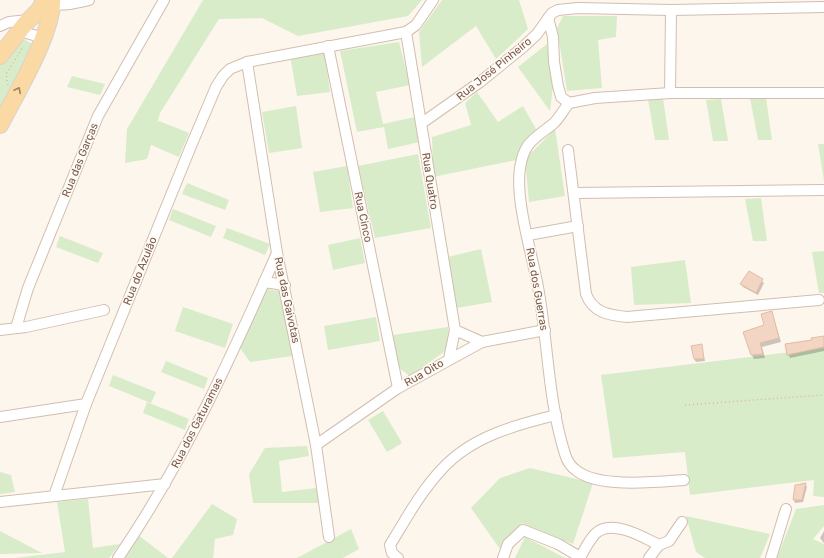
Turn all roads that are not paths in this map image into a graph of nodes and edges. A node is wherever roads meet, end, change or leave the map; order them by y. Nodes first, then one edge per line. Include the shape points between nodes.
1 (89, 0) edge
2 (164, 0) edge
3 (433, 0) edge
4 (48, 2) edge
5 (824, 7) edge
6 (671, 10) junction
7 (548, 18) junction
8 (0, 26) edge
9 (30, 32) junction
10 (406, 32) junction
11 (328, 46) junction
12 (0, 56) edge
13 (247, 62) junction
14 (670, 93) junction
15 (824, 93) edge
16 (569, 103) junction
17 (422, 123) junction
18 (0, 125) edge
19 (568, 150) dead end
20 (824, 190) edge
21 (574, 193) junction
22 (578, 226) junction
23 (528, 235) junction
24 (277, 253) junction
25 (264, 282) junction
26 (285, 285) junction
27 (819, 300) dead end
28 (104, 310) dead end
29 (16, 328) junction
30 (0, 330) edge
31 (455, 330) junction
32 (545, 330) junction
33 (482, 342) junction
34 (449, 359) junction
35 (398, 388) junction
36 (86, 404) junction
37 (556, 415) junction
38 (0, 416) edge
39 (316, 445) junction
40 (684, 480) dead end
41 (165, 484) junction
42 (54, 496) junction
43 (0, 502) edge
44 (786, 509) dead end
45 (682, 522) dead end
46 (329, 537) dead end
47 (659, 545) junction
48 (118, 558) edge
49 (398, 558) edge
50 (503, 558) edge
51 (580, 558) edge
52 (649, 558) edge
53 (771, 558) edge

1 - 4 street
2 - 29 street, Rua das Garças via 98,116 28,288
3 - 10 street via 412,29
4 - 9 main road
4 - 9 main road
5 - 6 street, Rua José Pinheiro
6 - 7 street, Rua José Pinheiro via 569,8 558,10
6 - 14 street
7 - 16 street via 553,38 558,86 561,97
7 - 17 street, Rua José Pinheiro via 537,34 522,48
8 - 9 street via 9,22
9 - 12 main road
18 -> 9 main road
10 - 11 street, Rua do Azulão
10 - 17 street, Rua Quatro
11 - 13 street, Rua do Azulão
11 - 35 street, Rua Cinco
13 - 24 street, Rua das Gaivotas
13 - 36 street, Rua do Azulão via 230,69 216,87
14 - 15 street
14 - 16 street via 595,98
16 - 23 street, Rua dos Guerras via 554,124 534,137 522,160 519,185
17 - 31 street, Rua Quatro
19 - 21 street
20 - 21 street
21 - 22 street
22 - 23 street
22 - 27 street via 586,294 589,302 606,315 627,317
23 - 32 street, Rua dos Guerras
24 - 25 street, Rua dos Gaturamas
24 - 26 street, Rua das Gaivotas
25 - 26 street
25 - 41 street, Rua dos Gaturamas via 230,357
26 - 39 street, Rua das Gaivotas
28 - 29 street
29 - 30 street
31 - 33 street
31 - 34 street, Rua Quatro
32 - 33 street, Rua Oito
32 - 37 street, Rua dos Guerras
33 - 34 street, Rua Oito
34 - 35 street, Rua Oito
35 - 39 street, Rua Oito
36 - 38 street
36 - 42 street, Rua do Azulão
37 - 40 street, Rua dos Guerras via 568,462 581,474 608,482
37 - 49 street via 524,422 490,436 475,443 446,465 414,507 390,545 392,553
39 - 46 street, Rua das Gaivotas
41 - 42 street
41 - 48 street, Rua dos Gaturamas
42 - 43 street
44 - 53 street
45 - 47 street via 669,541
47 - 51 street via 627,530 606,528 595,534
47 - 52 street
50 - 51 street via 508,544 522,530 558,544

